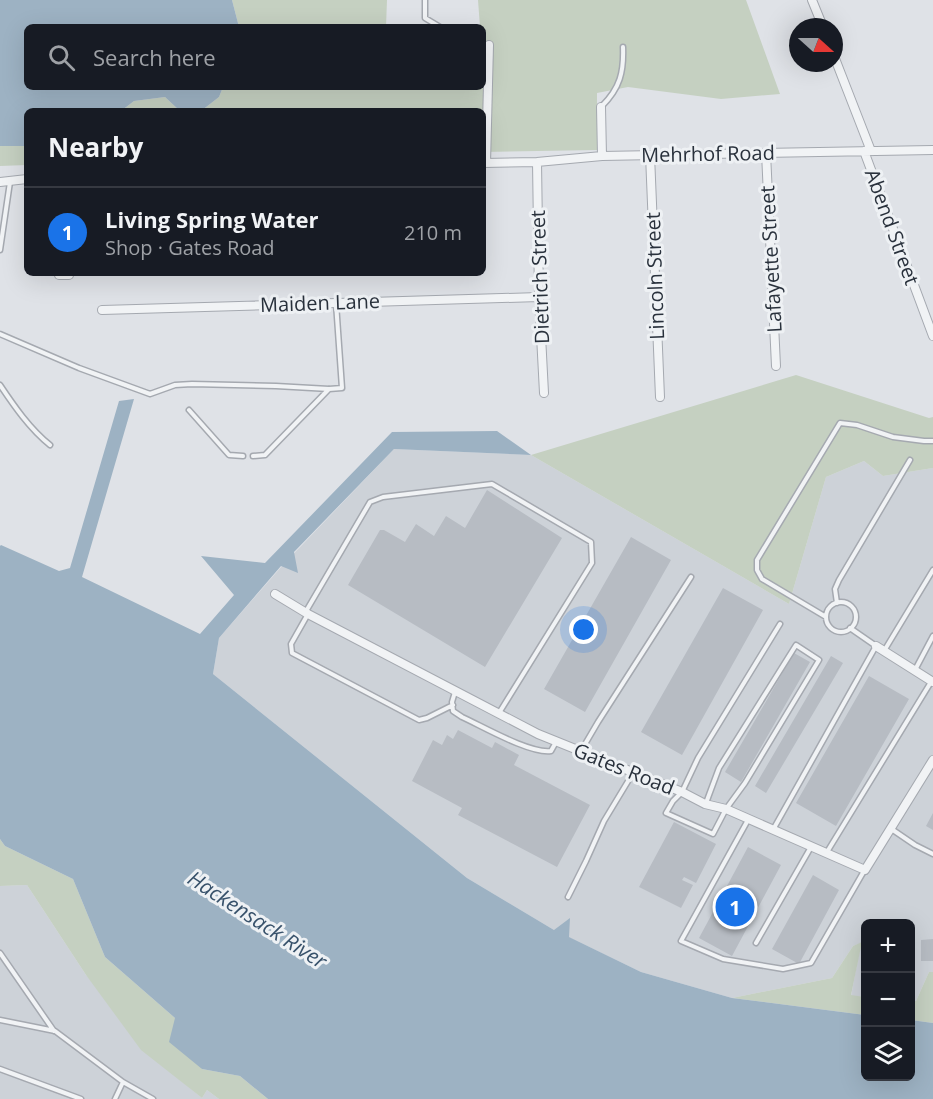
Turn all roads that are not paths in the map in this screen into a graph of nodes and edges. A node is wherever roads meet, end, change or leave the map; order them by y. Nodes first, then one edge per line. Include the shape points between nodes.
1 (425, 0) edge
2 (812, 0) edge
3 (819, 18) edge
4 (435, 24) edge
5 (623, 47) dead end
6 (840, 72) edge
7 (486, 90) edge
8 (601, 107) joint
9 (485, 108) edge
10 (933, 150) edge
11 (867, 151) junction
12 (766, 153) junction
13 (650, 155) junction
14 (602, 156) junction
15 (537, 162) junction
16 (486, 163) edge
17 (24, 179) edge
18 (10, 181) junction
19 (0, 182) edge
20 (0, 250) edge
21 (538, 297) junction
22 (336, 303) junction
23 (102, 310) dead end
24 (0, 334) edge
25 (933, 336) edge
26 (776, 366) dead end
27 (0, 385) edge
28 (329, 389) junction
29 (544, 393) dead end
30 (660, 397) dead end
31 (189, 410) dead end
32 (933, 441) edge
33 (50, 445) dead end
34 (243, 456) dead end
35 (253, 456) dead end
36 (910, 460) dead end
37 (933, 570) edge
38 (691, 577) dead end
39 (275, 594) dead end
40 (837, 603) junction
41 (306, 614) junction
42 (826, 617) junction
43 (780, 624) dead end
44 (850, 628) junction
45 (933, 636) edge
46 (876, 646) junction
47 (884, 651) junction
48 (915, 671) junction
49 (932, 682) edge
50 (455, 691) junction
51 (453, 705) junction
52 (498, 714) junction
53 (556, 741) junction
54 (581, 752) junction
55 (933, 760) edge
56 (634, 773) junction
57 (681, 792) junction
58 (705, 804) junction
59 (726, 809) junction
60 (748, 819) junction
61 (890, 828) junction
62 (773, 829) junction
63 (812, 846) junction
64 (827, 853) junction
65 (933, 854) edge
66 (865, 870) junction
67 (568, 897) dead end
68 (756, 943) dead end
69 (0, 953) edge
70 (0, 1020) edge
71 (55, 1031) junction
72 (0, 1069) edge
73 (123, 1082) junction
74 (81, 1099) edge
75 (115, 1099) edge
76 (153, 1099) edge

1 - 4 lane via 425,18
2 - 3 street
5 - 8 lane via 624,64 618,86
6 - 11 street, Abend Street
7 - 9 street
8 - 14 street
10 - 11 street, Mehrhof Road
11 - 12 street, Mehrhof Road
11 - 25 street, Abend Street
12 - 13 street, Mehrhof Road
12 - 26 street, Lafayette Street
13 - 14 street, Mehrhof Road
13 - 30 street, Lincoln Street
14 - 15 street, Mehrhof Road
15 - 16 street, Mehrhof Road
15 - 21 street, Dietrich Street
17 - 18 street
18 - 19 street
18 - 20 lane
21 - 22 street, Maiden Lane
21 - 29 street, Dietrich Street
22 - 23 street, Maiden Lane
22 - 28 lane via 342,388
24 - 28 lane via 150,394 192,384
27 - 33 lane via 40,438
28 - 35 lane via 266,455
31 - 34 lane via 229,455
32 - 42 lane via 893,437 840,423 757,560 762,579
36 - 40 lane via 838,580
37 - 47 lane
38 - 54 lane
39 - 41 street, Gates Road
40 - 42 lane via 829,608
40 - 44 lane via 854,610 855,620
41 - 50 street, Gates Road
41 - 51 lane via 291,644 292,652 419,720
41 - 52 lane via 370,502 383,497 492,484 591,542 592,563
42 - 44 lane via 832,629 842,632
43 - 57 lane
44 - 46 lane
45 - 48 lane
46 - 47 street
46 - 62 lane
47 - 48 street
48 - 49 street
49 - 64 lane
50 - 51 lane
50 - 52 street, Gates Road
51 - 53 lane via 453,711 462,717 524,746 547,752
52 - 53 street, Gates Road
53 - 54 street, Gates Road
54 - 56 street, Gates Road
55 - 61 street
56 - 57 street, Gates Road
56 - 67 lane via 604,822
57 - 58 street, Gates Road
57 - 59 lane via 666,813 713,834
58 - 59 street, Gates Road
58 - 59 lane via 718,768 796,645 819,660 746,783
59 - 60 street, Gates Road
60 - 62 street, Gates Road
60 - 66 lane via 681,941 723,959 783,969 811,963
61 - 65 lane
61 - 66 street
62 - 63 street, Gates Road
63 - 64 street, Gates Road
63 - 68 lane
64 - 66 street, Gates Road
69 - 71 lane
70 - 71 lane
71 - 73 lane
72 - 74 lane
73 - 75 lane
73 - 76 lane

